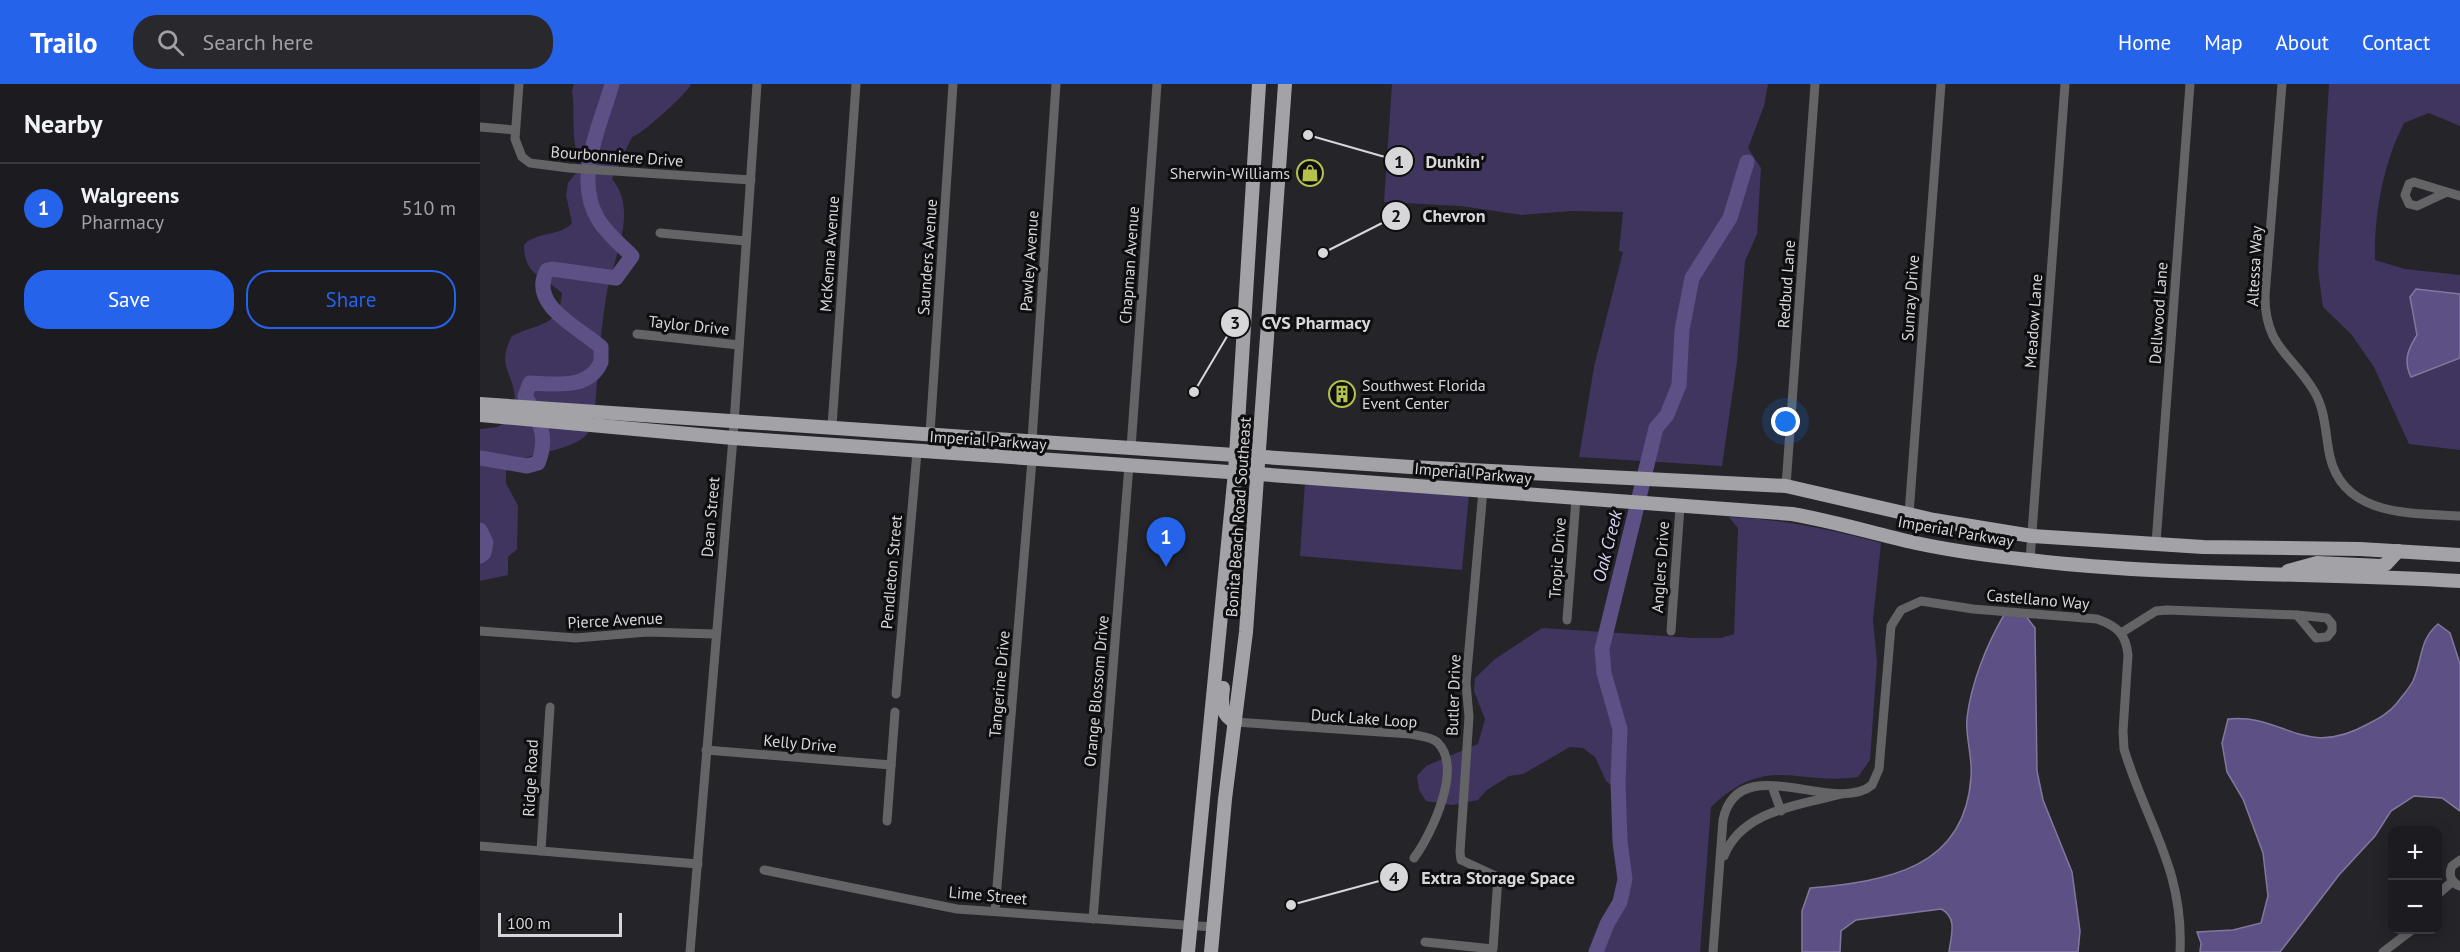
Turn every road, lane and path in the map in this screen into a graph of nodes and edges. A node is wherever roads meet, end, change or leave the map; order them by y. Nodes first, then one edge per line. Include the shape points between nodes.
1 (519, 84) edge
2 (758, 84) edge
3 (856, 84) edge
4 (953, 84) edge
5 (1056, 84) edge
6 (1157, 84) edge
7 (1259, 84) edge
8 (1285, 84) edge
9 (1815, 84) edge
10 (1941, 84) edge
11 (2065, 84) edge
12 (2190, 84) edge
13 (2282, 84) edge
14 (480, 127) edge
15 (515, 130) junction
16 (751, 180) junction
17 (2446, 192) dead end
18 (2460, 196) edge
19 (660, 233) dead end
20 (746, 241) junction
21 (637, 334) dead end
22 (739, 345) junction
23 (483, 410) edge
24 (570, 417) junction
25 (734, 420) junction
26 (832, 426) junction
27 (930, 433) junction
28 (733, 438) junction
29 (1032, 440) junction
30 (1131, 448) junction
31 (917, 452) junction
32 (1236, 454) junction
33 (1259, 456) junction
34 (1032, 460) junction
35 (1129, 465) junction
36 (1234, 472) junction
37 (1519, 472) junction
38 (1258, 474) junction
39 (1572, 474) junction
40 (1786, 486) junction
41 (1483, 490) junction
42 (1576, 498) junction
43 (1680, 507) junction
44 (1909, 514) junction
45 (2460, 516) edge
46 (2032, 536) junction
47 (2156, 543) junction
48 (2398, 552) junction
49 (2460, 555) edge
50 (2030, 560) junction
51 (2278, 574) junction
52 (2460, 582) edge
53 (1221, 615) junction
54 (2297, 615) dead end
55 (1567, 620) dead end
56 (480, 631) edge
57 (1671, 631) dead end
58 (2121, 633) junction
59 (715, 634) junction
60 (896, 694) dead end
61 (550, 707) dead end
62 (895, 712) dead end
63 (1235, 722) junction
64 (706, 750) junction
65 (891, 765) junction
66 (1772, 786) junction
67 (1846, 793) junction
68 (1781, 811) junction
69 (886, 821) dead end
70 (480, 846) edge
71 (541, 851) junction
72 (1414, 858) dead end
73 (2460, 860) edge
74 (698, 864) junction
75 (1720, 867) junction
76 (764, 870) dead end
77 (2456, 884) edge
78 (2442, 892) edge
79 (995, 911) junction
80 (1093, 919) junction
81 (1190, 926) junction
82 (1213, 927) junction
83 (2407, 934) edge
84 (1425, 942) dead end
85 (690, 952) edge
86 (1188, 952) edge
87 (1211, 952) edge
88 (1713, 952) edge
89 (2180, 952) edge
90 (2383, 952) edge

1 - 15 street, Bourbonniere Drive
2 - 16 street, Dean Street
3 - 26 street, McKenna Avenue
4 - 27 street, Saunders Avenue
5 - 29 street, Pawley Avenue
6 - 30 street, Chapman Avenue
7 - 32 main road, Bonita Beach Road Southeast
8 - 33 main road, Bonita Beach Road Southeast
9 - 40 street, Redbud Lane
10 - 44 street, Sunray Drive
11 - 46 street, Meadow Lane
12 - 47 street, Dellwood Lane
13 - 45 street, Altessa Way via 2265,296 2267,322 2277,346 2308,381 2322,405 2331,460 2347,488 2382,510
14 - 15 street
15 - 16 street, Bourbonniere Drive via 516,148 530,163
16 - 20 street, Dean Street
17 - 18 street
19 - 20 street
20 - 22 street, Dean Street
21 - 22 street, Taylor Drive
22 - 25 street, Dean Street
23 - 24 main road, Imperial Parkway
24 - 25 main road, Imperial Parkway
24 - 28 main road, Imperial Parkway
25 - 26 main road, Imperial Parkway
25 - 28 street, Dean Street
26 - 27 main road, Imperial Parkway
27 - 29 main road, Imperial Parkway
28 - 31 main road, Imperial Parkway
28 - 59 street, Dean Street
29 - 30 main road, Imperial Parkway
30 - 32 main road, Imperial Parkway
31 - 34 main road, Imperial Parkway
31 - 60 street, Pendleton Street
32 - 33 main road, Imperial Parkway
32 - 36 main road, Bonita Beach Road Southeast
33 - 37 main road, Imperial Parkway
33 - 38 main road, Bonita Beach Road Southeast
34 - 35 main road, Imperial Parkway
34 - 79 street, Tangerine Drive
35 - 36 main road, Imperial Parkway
35 - 80 street, Orange Blossom Drive
36 - 38 main road, Imperial Parkway
36 - 53 main road, Bonita Beach Road Southeast
37 - 39 main road, Imperial Parkway
37 - 41 main road via 1491,478
38 - 41 main road, Imperial Parkway
38 - 63 main road, Bonita Beach Road Southeast
39 - 40 main road, Imperial Parkway
39 - 42 main road
40 - 44 main road, Imperial Parkway
41 - 42 main road, Imperial Parkway
41 - 84 street, Butler Drive via 1466,683 1469,717 1460,852 1461,860 1498,878 1493,949
42 - 43 main road, Imperial Parkway
42 - 55 street, Tropic Drive
43 - 50 main road, Imperial Parkway via 1792,514 1918,543
43 - 57 street, Anglers Drive
44 - 46 main road, Imperial Parkway
46 - 47 main road, Imperial Parkway
46 - 50 street, Meadow Lane
47 - 48 main road, Imperial Parkway
48 - 49 main road, Imperial Parkway
48 - 51 main road via 2381,566 2317,563
50 - 51 main road, Imperial Parkway
51 - 52 main road, Imperial Parkway
53 - 63 main road via 1227,635 1221,702 1228,718
53 - 81 main road, Bonita Beach Road Southeast
54 - 58 street via 2156,611
56 - 59 street, Pierce Avenue via 576,638 647,632
58 - 67 street, Castellano Way via 2097,619 1973,609 1927,601 1905,607 1890,632 1878,775 1868,789
58 - 89 street via 2128,655 2124,749 2170,865
59 - 64 street, Dean Street
61 - 71 street, Ridge Road
62 - 65 street
63 - 72 street, Duck Lake Loop via 1410,734 1439,743 1446,765 1444,796 1432,829
63 - 82 main road, Bonita Beach Road Southeast
64 - 65 street, Kelly Drive
64 - 74 street, Dean Street
65 - 69 street
66 - 67 street, Castellano Way
66 - 68 street
66 - 75 street, Castellano Way via 1746,789 1731,801 1723,820
67 - 68 street, Castellano Way
68 - 75 street, Castellano Way via 1742,828 1728,846
70 - 71 street
71 - 74 street
73 - 77 street via 2450,870
74 - 85 street, Dean Street
75 - 88 street, Castellano Way
76 - 79 street, Lime Street via 944,907
77 - 78 street
79 - 80 street, Lime Street
80 - 81 street, Lime Street
81 - 82 street, Lime Street
81 - 86 main road, Bonita Beach Road Southeast
82 - 87 main road, Bonita Beach Road Southeast
83 - 90 street

